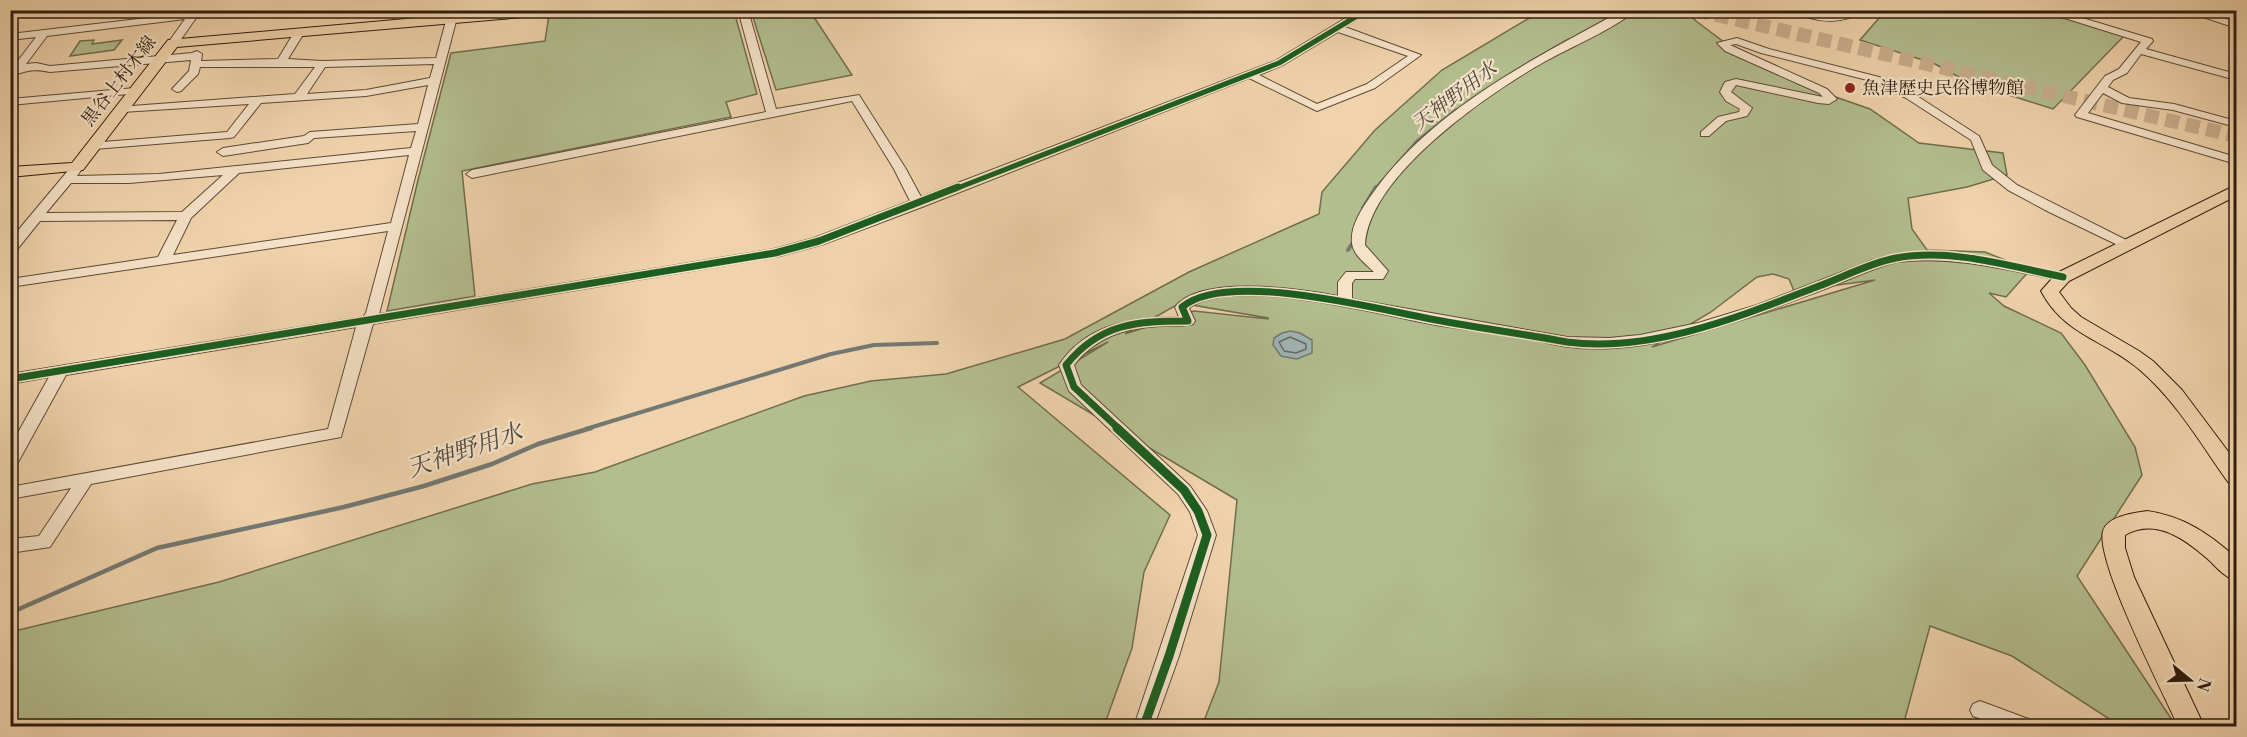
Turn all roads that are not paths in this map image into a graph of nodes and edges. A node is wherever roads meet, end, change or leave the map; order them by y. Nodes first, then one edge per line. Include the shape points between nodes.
1 (237, 10) edge
2 (558, 10) edge
3 (743, 10) edge
4 (1367, 10) edge
5 (1631, 10) edge
6 (1799, 10) edge
7 (1859, 10) edge
8 (2044, 10) edge
9 (2187, 10) edge
10 (2198, 10) edge
11 (194, 13) edge
12 (453, 16) edge
13 (2236, 24) edge
14 (1337, 28) junction
15 (44, 33) junction
16 (299, 33) junction
17 (10, 38) edge
18 (199, 41) junction
19 (173, 43) junction
20 (2139, 50) junction
21 (159, 60) junction
22 (196, 60) junction
23 (440, 61) junction
24 (281, 62) junction
25 (322, 64) junction
26 (13, 71) edge
27 (1248, 74) junction
28 (2236, 77) edge
29 (434, 81) junction
30 (2101, 88) junction
31 (177, 89) dead end
32 (135, 91) junction
33 (298, 98) junction
34 (258, 100) junction
35 (10, 102) edge
36 (122, 109) junction
37 (772, 114) junction
38 (2236, 124) edge
39 (423, 127) junction
40 (1705, 134) dead end
41 (94, 145) junction
42 (417, 151) junction
43 (223, 152) dead end
44 (2236, 161) edge
45 (234, 171) junction
46 (10, 172) edge
47 (73, 173) junction
48 (472, 174) dead end
49 (2236, 190) edge
50 (918, 204) junction
51 (185, 216) junction
52 (38, 217) junction
53 (396, 226) junction
54 (2129, 245) junction
55 (10, 249) edge
56 (163, 261) junction
57 (2063, 278) junction
58 (10, 283) edge
59 (1344, 301) junction
60 (368, 320) junction
61 (60, 372) junction
62 (10, 379) edge
63 (10, 462) edge
64 (2236, 477) edge
65 (86, 479) junction
66 (10, 493) edge
67 (10, 546) edge
68 (2236, 572) edge
69 (1980, 710) dead end
70 (1144, 726) edge
71 (2024, 726) edge
72 (2191, 726) edge

1 - 11 street
2 - 12 main road, 黒谷上村木線
3 - 37 street
4 - 14 street
5 - 59 street via 1538,61 1432,135 1370,206 1359,230 1358,244 1381,271 1372,277 1352,275 1345,282
6 - 7 street via 1832,19
8 - 20 street via 2148,41
9 - 13 street
10 - 13 street
11 - 15 street
11 - 19 street
12 - 16 main road, 黒谷上村木線
12 - 23 street
14 - 27 street via 1280,63
14 - 27 street via 1416,55 1371,86 1317,108
15 - 17 street
15 - 26 street
16 - 18 main road, 黒谷上村木線
16 - 24 street
18 - 19 main road, 黒谷上村木線
18 - 22 street
19 - 21 main road, 黒谷上村木線
20 - 28 street
20 - 30 street
21 - 22 street
21 - 26 street via 50,69 36,66
21 - 32 main road, 黒谷上村木線
22 - 24 street
22 - 31 street via 194,72
23 - 25 street
23 - 29 street
24 - 25 street
25 - 33 street
27 - 50 street
29 - 33 street via 366,93
29 - 39 street
30 - 38 street via 2126,101 2174,107
30 - 44 street via 2081,115
32 - 35 street
32 - 36 main road, 黒谷上村木線
33 - 34 street
34 - 36 street
34 - 41 street via 230,135
36 - 41 main road, 黒谷上村木線
37 - 48 street
37 - 50 street via 855,97
39 - 42 street
39 - 43 street via 310,135 308,139
40 - 54 street via 1722,119 1743,114 1746,108 1725,92 1729,84 1736,82 1818,100 1831,99 1823,91 1722,43 1737,41 1894,87 1975,138 1988,168 2005,182
41 - 47 main road, 黒谷上村木線
42 - 45 street
42 - 53 street
45 - 47 street via 108,181
45 - 51 street
46 - 47 main road
47 - 52 street
49 - 54 main road
50 - 60 street via 819,242 775,253
51 - 52 street
51 - 56 street
52 - 55 street
53 - 56 street
53 - 60 street
54 - 57 main road
56 - 58 street
57 - 59 street via 1958,258 1896,258 1697,327 1610,343 1576,344
57 - 64 main road via 2050,291 2056,306 2133,356 2165,383
59 - 70 street via 1301,292 1267,291 1189,299 1182,307 1188,321 1158,321 1107,331 1084,344 1066,365 1074,387 1184,490 1207,535
60 - 61 street
60 - 65 street via 335,433
61 - 62 street
61 - 63 street
65 - 66 street
65 - 67 street via 44,542
68 - 72 main road via 2186,529 2137,518 2114,531 2122,577
69 - 71 street

